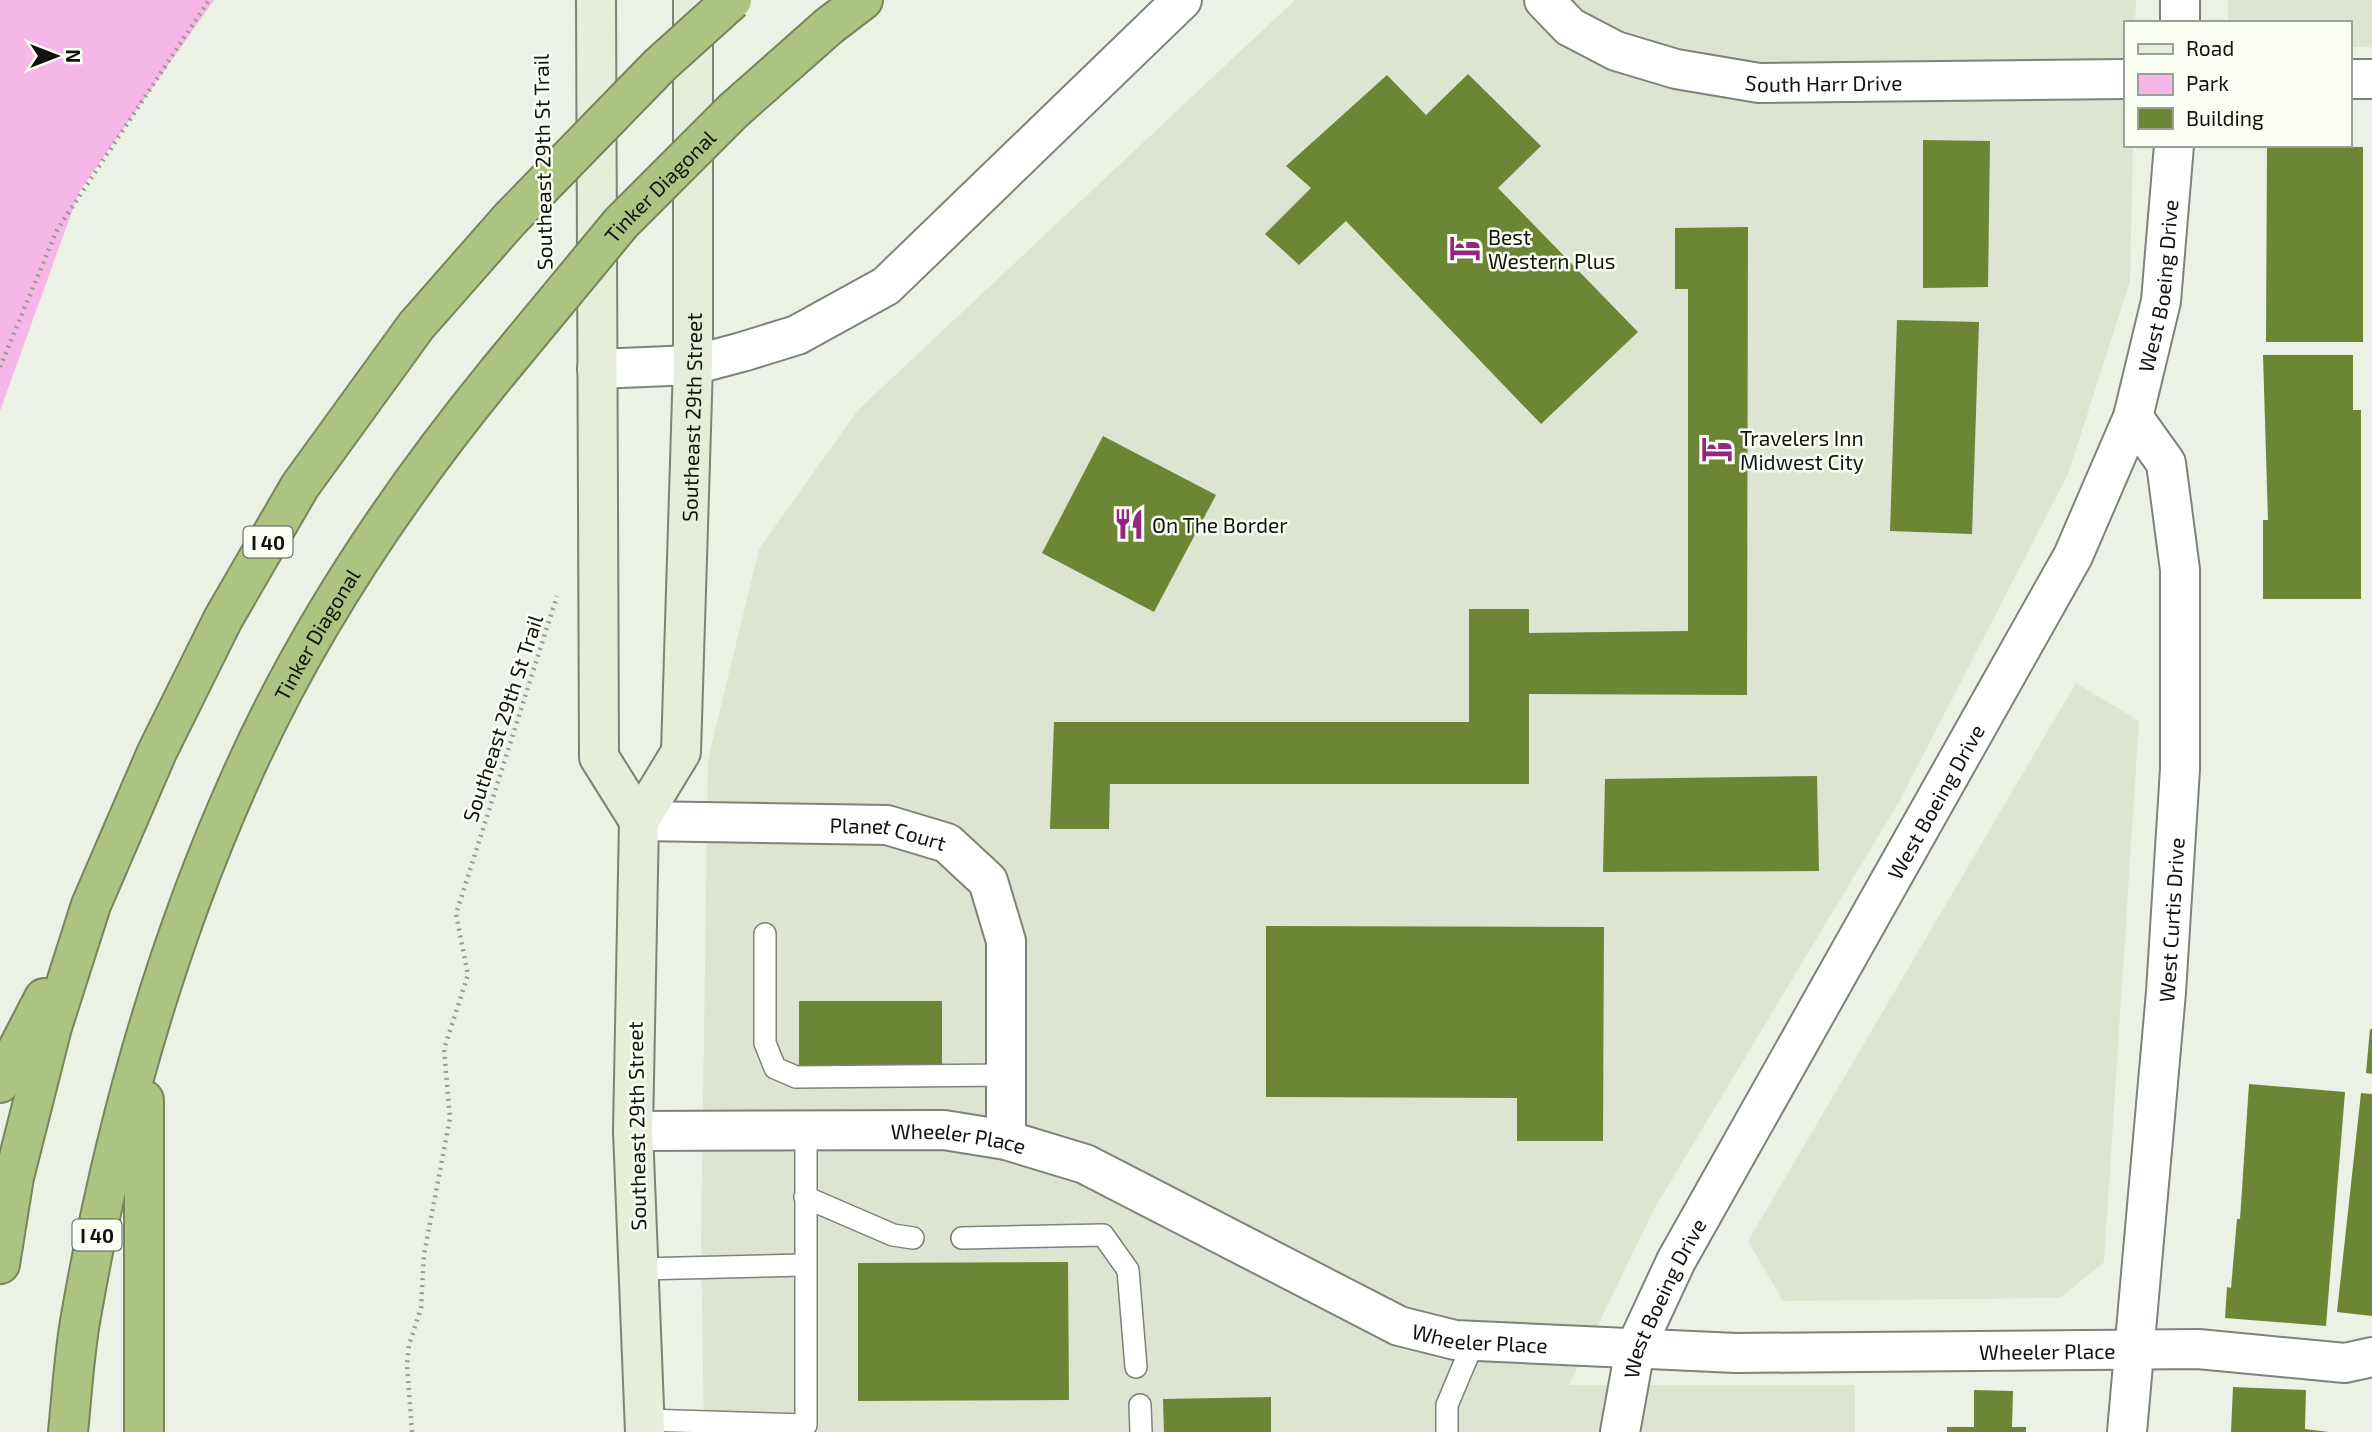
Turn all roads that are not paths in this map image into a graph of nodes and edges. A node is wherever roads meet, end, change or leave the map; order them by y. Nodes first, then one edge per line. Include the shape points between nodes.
1 (596, 0) edge
2 (693, 0) edge
3 (732, 0) edge
4 (863, 0) edge
5 (1182, 0) edge
6 (1544, 0) edge
7 (2180, 0) edge
8 (2180, 21) edge
9 (2124, 79) edge
10 (2351, 79) edge
11 (2372, 79) edge
12 (2174, 147) edge
13 (693, 365) junction
14 (597, 369) junction
15 (2133, 417) junction
16 (639, 821) junction
17 (91, 905) junction
18 (765, 934) dead end
19 (145, 1042) junction
20 (1006, 1075) junction
21 (0, 1083) edge
22 (806, 1129) junction
23 (633, 1131) junction
24 (1006, 1140) junction
25 (805, 1197) junction
26 (913, 1238) dead end
27 (962, 1238) dead end
28 (0, 1264) edge
29 (804, 1265) junction
30 (639, 1269) junction
31 (1474, 1341) junction
32 (1635, 1349) junction
33 (2133, 1349) junction
34 (2372, 1357) edge
35 (1136, 1367) dead end
36 (1140, 1405) dead end
37 (645, 1426) edge
38 (68, 1432) edge
39 (145, 1432) edge
40 (1141, 1432) edge
41 (1447, 1432) edge
42 (1620, 1432) edge
43 (2127, 1432) edge

1 - 14 main road
2 - 13 main road, Southeast 29th Street
3 - 17 highway, I 40, bridge via 660,65 510,219 416,326 300,486 211,643 157,752
4 - 19 highway, Tinker Diagonal / I 40, bridge via 733,111 621,223 439,444 370,544 242,774 194,892
5 - 13 street via 886,286 797,335
6 - 9 street, South Harr Drive via 1570,27 1616,51 1676,69 1759,83
7 - 8 street
10 - 11 street
12 - 15 street, West Boeing Drive via 2161,301
13 - 14 street
13 - 16 main road, Southeast 29th Street via 681,752
14 - 16 main road via 599,757
15 - 32 street, West Boeing Drive via 2073,556 1676,1261
15 - 33 street, West Curtis Drive via 2166,463 2168,476 2180,570 2180,769 2166,992
16 - 20 street, Planet Court via 887,825 947,843 988,881 1006,941
16 - 23 main road, Southeast 29th Street
17 - 21 highway
17 - 28 highway, I 40 via 52,1027 14,1177
18 - 20 lane via 765,1043 775,1068 796,1077
19 - 38 highway, Tinker Diagonal / I 40 via 106,1194 81,1318
19 - 39 highway
20 - 24 street, Planet Court
22 - 23 street, Wheeler Place
22 - 24 street, Wheeler Place via 944,1130
22 - 25 lane
23 - 30 main road, Southeast 29th Street
24 - 31 street, Wheeler Place via 1085,1164 1399,1326
25 - 26 lane
25 - 29 lane
27 - 35 lane via 1103,1235 1128,1270
29 - 30 lane
29 - 37 lane via 806,1425
30 - 37 main road, Southeast 29th Street
31 - 32 street, Wheeler Place
31 - 41 lane via 1447,1405
32 - 33 street, Wheeler Place via 1736,1353
32 - 42 street, West Boeing Drive
33 - 34 street, Wheeler Place via 2198,1349 2345,1363
33 - 43 street, West Curtis Drive
36 - 40 lane

